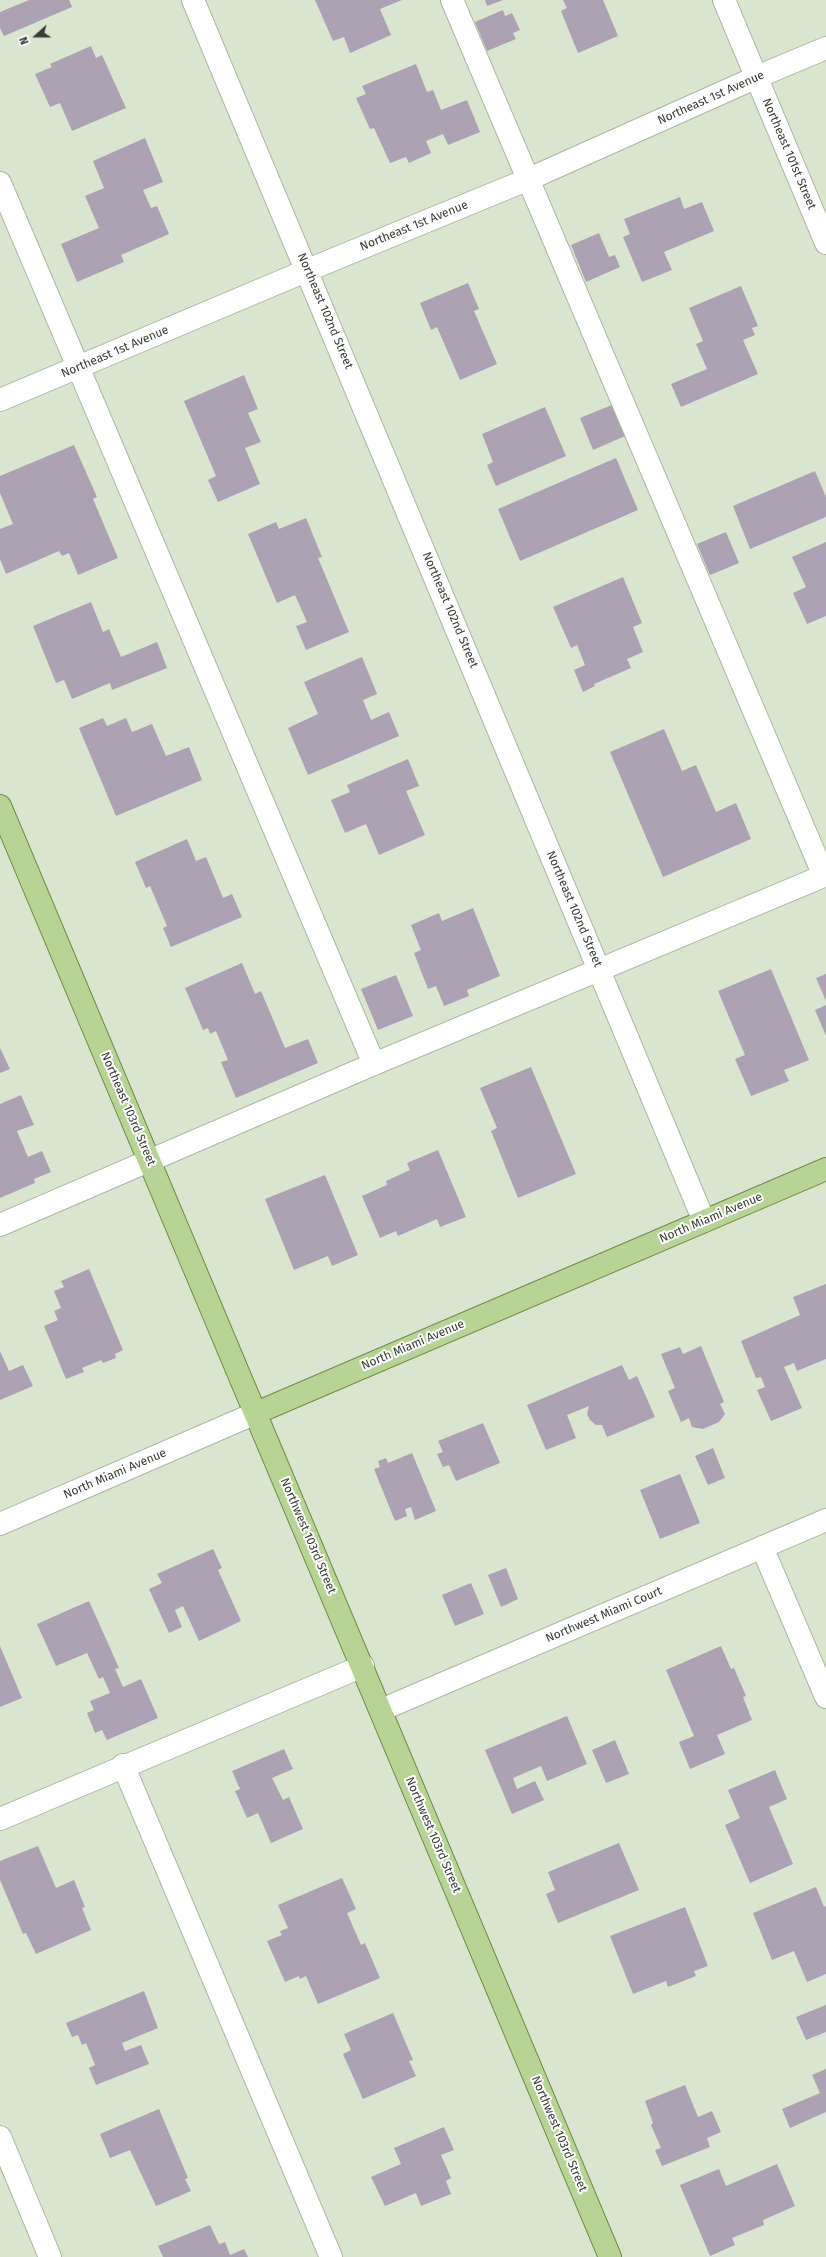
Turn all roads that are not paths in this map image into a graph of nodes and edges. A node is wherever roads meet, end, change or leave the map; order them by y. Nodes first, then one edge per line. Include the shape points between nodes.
1 (193, 0) edge
2 (452, 0) edge
3 (724, 0) edge
4 (826, 48) edge
5 (757, 77) junction
6 (529, 179) junction
7 (0, 183) edge
8 (826, 242) edge
9 (308, 270) junction
10 (78, 367) junction
11 (0, 400) edge
12 (0, 806) edge
13 (825, 875) edge
14 (600, 970) junction
15 (374, 1064) junction
16 (150, 1160) junction
17 (826, 1168) edge
18 (704, 1220) junction
19 (0, 1225) edge
20 (256, 1413) junction
21 (826, 1520) edge
22 (0, 1524) edge
23 (762, 1547) junction
24 (363, 1666) junction
25 (826, 1697) edge
26 (381, 1710) junction
27 (123, 1765) junction
28 (0, 1819) edge
29 (0, 2137) edge
30 (50, 2257) edge
31 (331, 2257) edge
32 (610, 2257) edge

1 - 9 street, Northeast 102nd Street
2 - 6 street
3 - 5 street, Northeast 101st Street
4 - 5 street, Northeast 1st Avenue
5 - 6 street, Northeast 1st Avenue
5 - 8 street, Northeast 101st Street
6 - 9 street, Northeast 1st Avenue
6 - 13 street
7 - 10 street
9 - 10 street, Northeast 1st Avenue
9 - 14 street, Northeast 102nd Street
10 - 11 street, Northeast 1st Avenue
10 - 15 street
12 - 16 main road, Northeast 103rd Street
13 - 14 street
14 - 15 street
14 - 18 street, Northeast 102nd Street
15 - 16 street
16 - 19 street
16 - 20 main road, Northeast 103rd Street
17 - 18 main road, North Miami Avenue
18 - 20 main road, North Miami Avenue
20 - 22 street, North Miami Avenue
20 - 24 main road, Northwest 103rd Street
21 - 23 street, Northwest Miami Court
23 - 25 street
23 - 26 street, Northwest Miami Court
24 - 26 main road, Northwest 103rd Street
24 - 27 street
26 - 32 main road, Northwest 103rd Street
27 - 28 street
27 - 31 street
29 - 30 street

